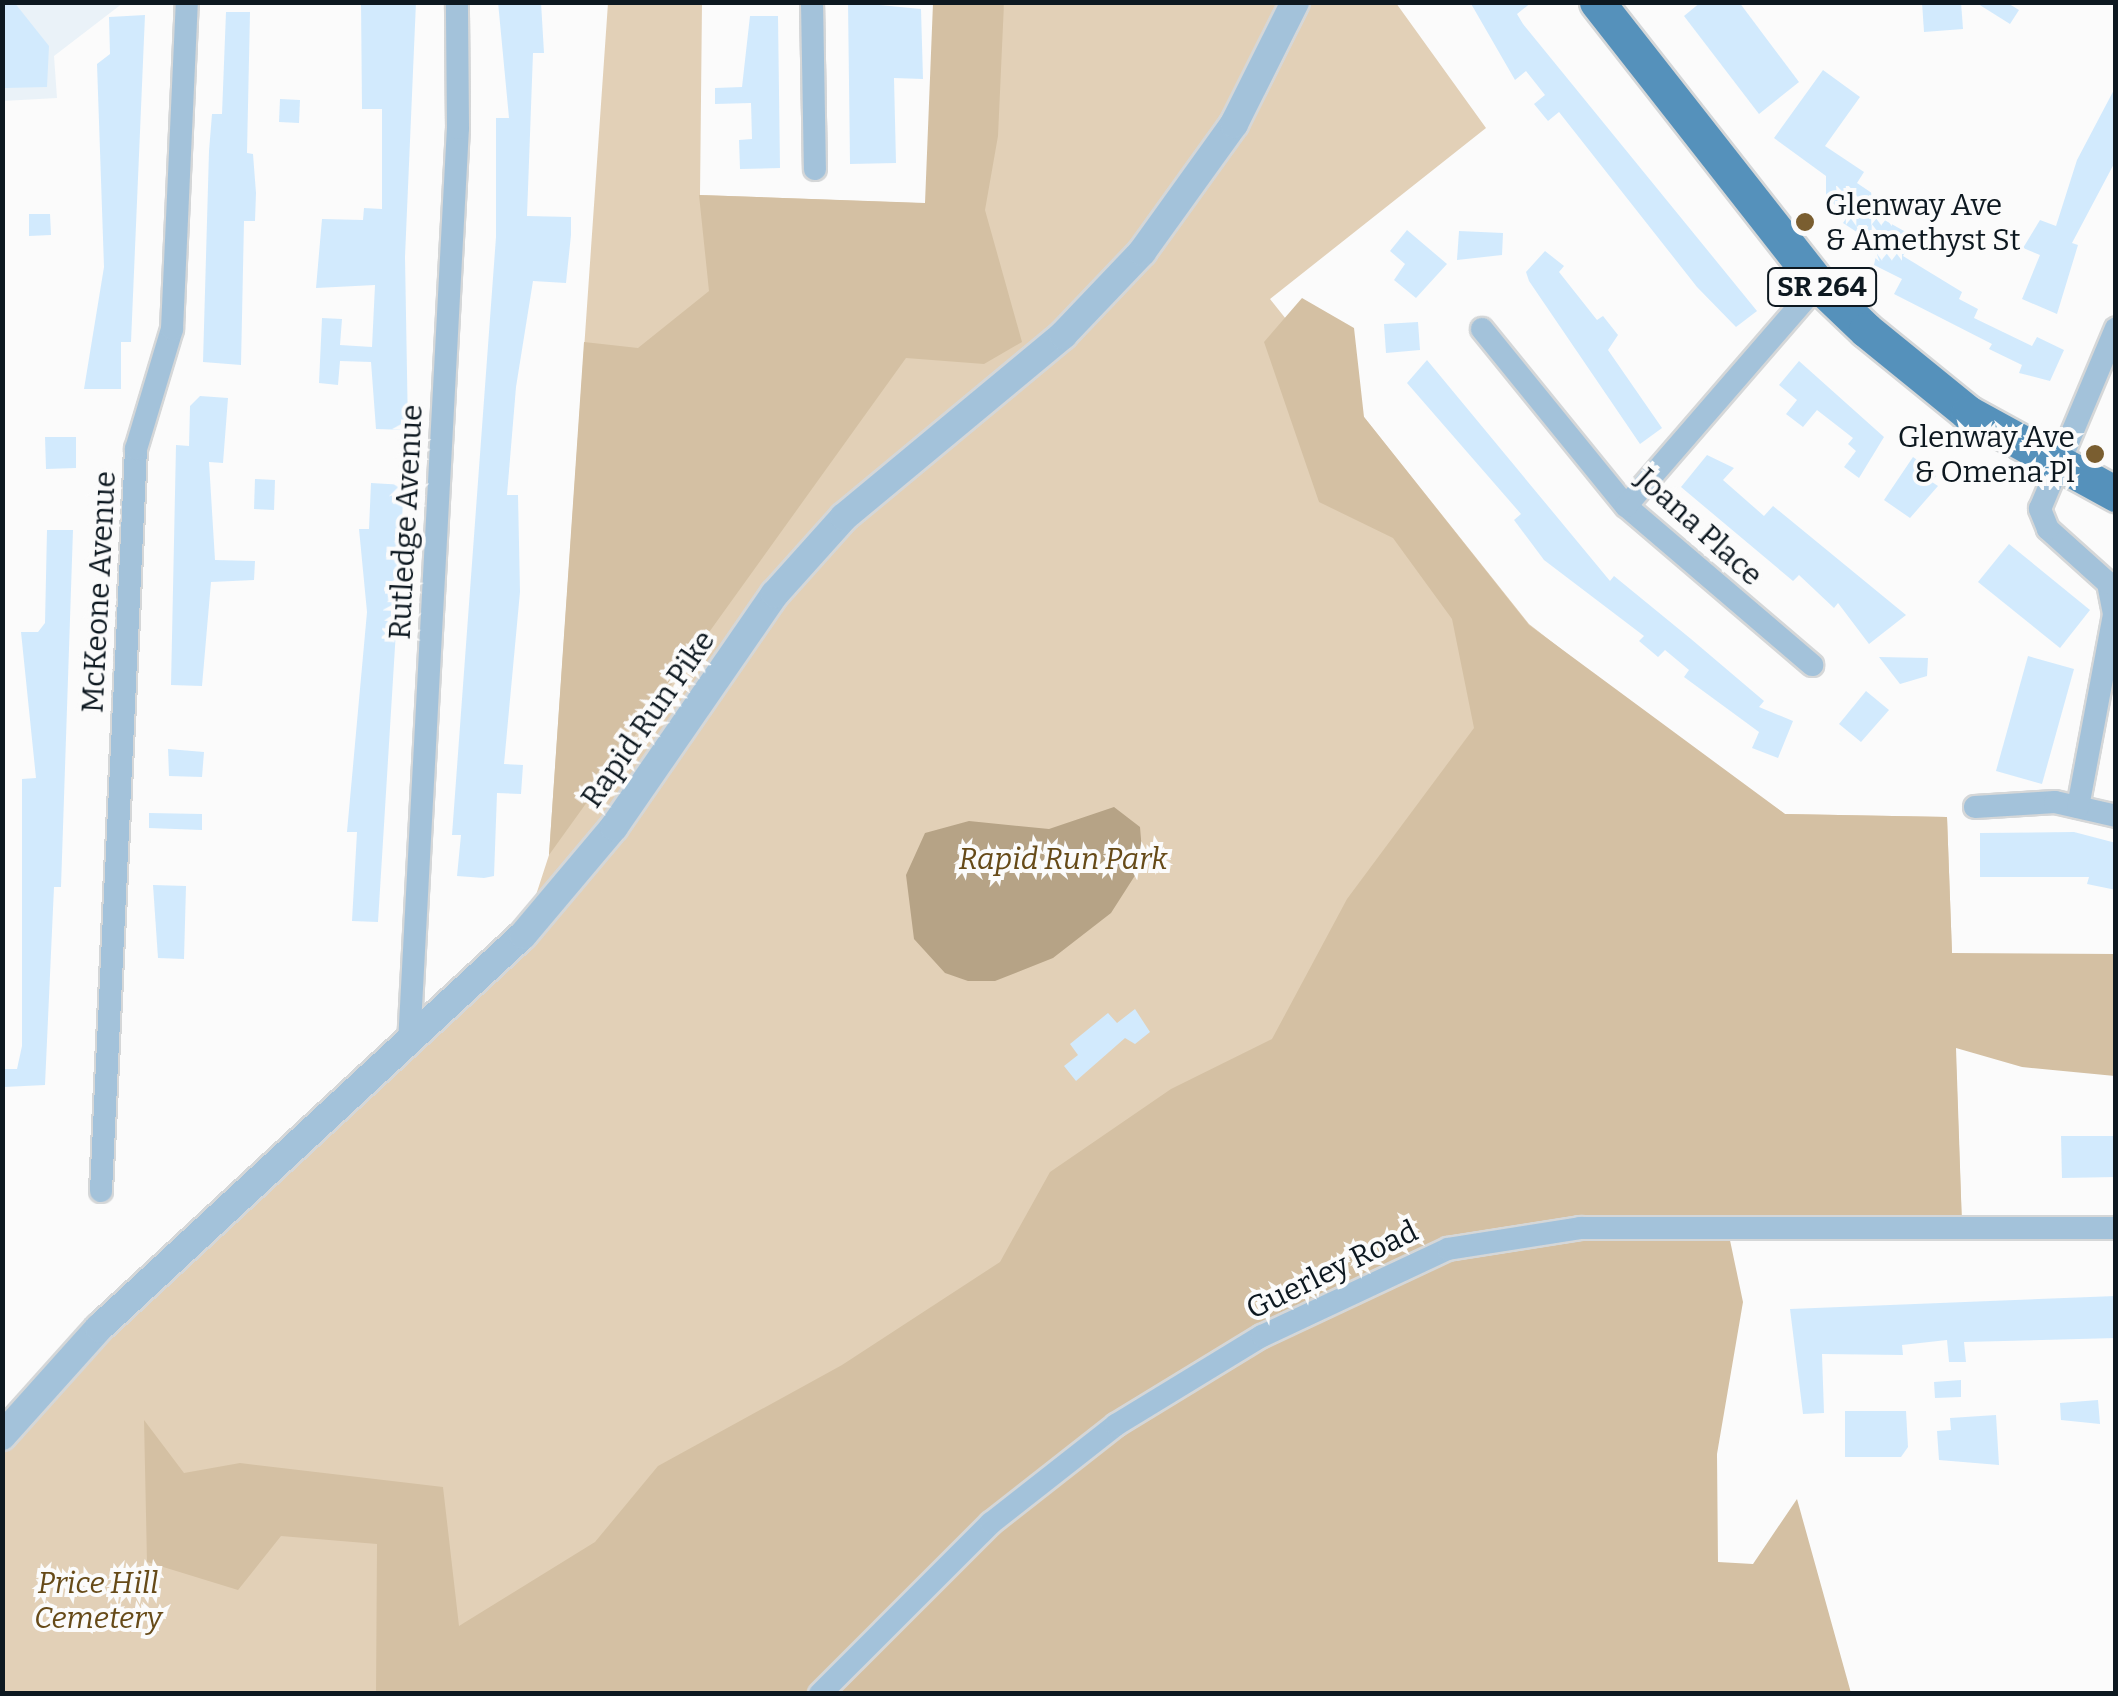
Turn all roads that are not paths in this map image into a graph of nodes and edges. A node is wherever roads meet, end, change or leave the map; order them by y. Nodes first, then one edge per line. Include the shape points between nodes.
1 (187, 2) edge
2 (457, 2) edge
3 (812, 2) edge
4 (1295, 2) edge
5 (1597, 2) edge
6 (815, 169) dead end
7 (1818, 284) junction
8 (1482, 328) dead end
9 (2116, 328) edge
10 (2057, 465) junction
11 (2116, 494) edge
12 (1626, 506) junction
13 (1812, 666) dead end
14 (2078, 806) junction
15 (1976, 807) dead end
16 (2116, 816) edge
17 (408, 1044) junction
18 (100, 1191) dead end
19 (2116, 1228) edge
20 (2, 1436) edge
21 (820, 1694) edge

1 - 18 street, McKeone Avenue via 172,329 136,449
2 - 17 street, Rutledge Avenue via 458,128
3 - 6 street
4 - 17 street, Rapid Run Pike via 1234,124 1164,226 1063,334 844,517 775,594 574,878
5 - 7 main road, SR 264
7 - 10 main road, SR 264 via 1968,413
7 - 12 street
8 - 12 street, Joana Place
9 - 10 street
10 - 11 main road, SR 264
10 - 14 street via 2043,520 2108,582 2114,614
12 - 13 street, Joana Place
14 - 15 street
14 - 16 street
17 - 20 street, Rapid Run Pike via 99,1328
19 - 21 street, Guerley Road via 1580,1228 1448,1249 1262,1336 1116,1425 991,1522

